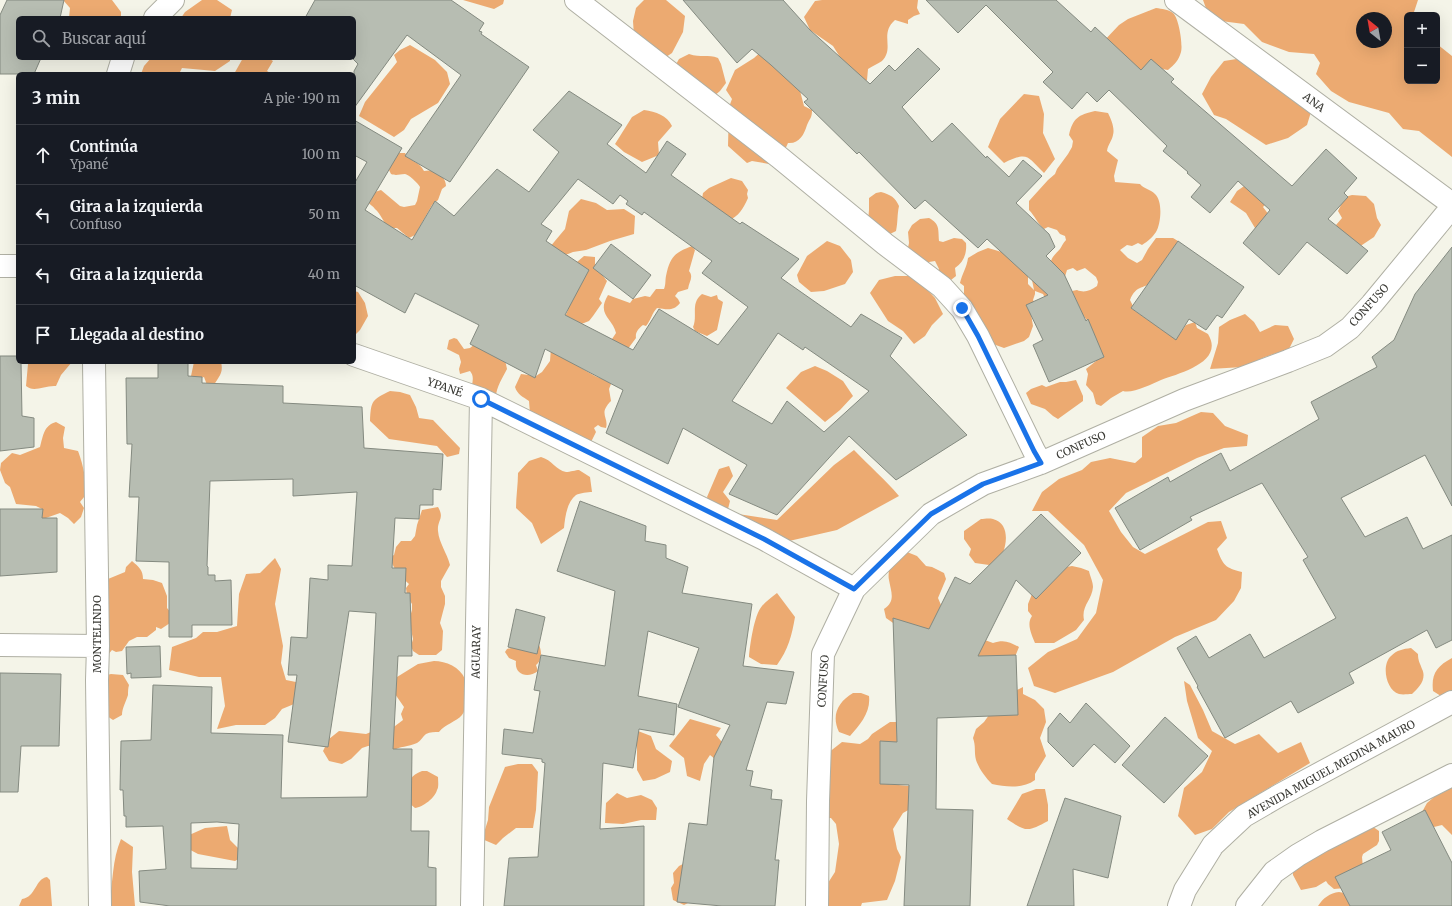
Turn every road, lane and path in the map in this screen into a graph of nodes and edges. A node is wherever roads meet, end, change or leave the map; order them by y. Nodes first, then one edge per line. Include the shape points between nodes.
1 (173, 0) edge
2 (576, 0) edge
3 (1176, 0) edge
4 (157, 16) edge
5 (122, 60) edge
6 (119, 72) edge
7 (1452, 205) edge
8 (0, 266) edge
9 (16, 266) edge
10 (356, 356) edge
11 (94, 364) edge
12 (481, 399) junction
13 (1041, 463) junction
14 (854, 589) junction
15 (0, 646) edge
16 (98, 646) junction
17 (1452, 702) edge
18 (1452, 774) edge
19 (100, 906) edge
20 (472, 906) edge
21 (817, 906) edge
22 (1179, 906) edge
23 (1247, 906) edge

1 - 4 street
2 - 13 street via 942,287 962,308 978,336
3 - 7 street, ANA
5 - 6 street
7 - 13 street, CONFUSO via 1372,304 1350,328 1325,346 1184,400
8 - 9 street
10 - 12 street, YPANÉ
11 - 16 street, MONTELINDO
12 - 14 street, YPANÉ via 764,539
12 - 20 street, AGUARAY
13 - 14 street, CONFUSO via 983,484 931,514
14 - 21 street, CONFUSO via 823,654
15 - 16 street
16 - 19 street, MONTELINDO
17 - 22 street, AVENIDA MIGUEL MEDINA MAURO via 1244,816 1213,845 1185,890
18 - 23 street via 1298,855 1274,872

